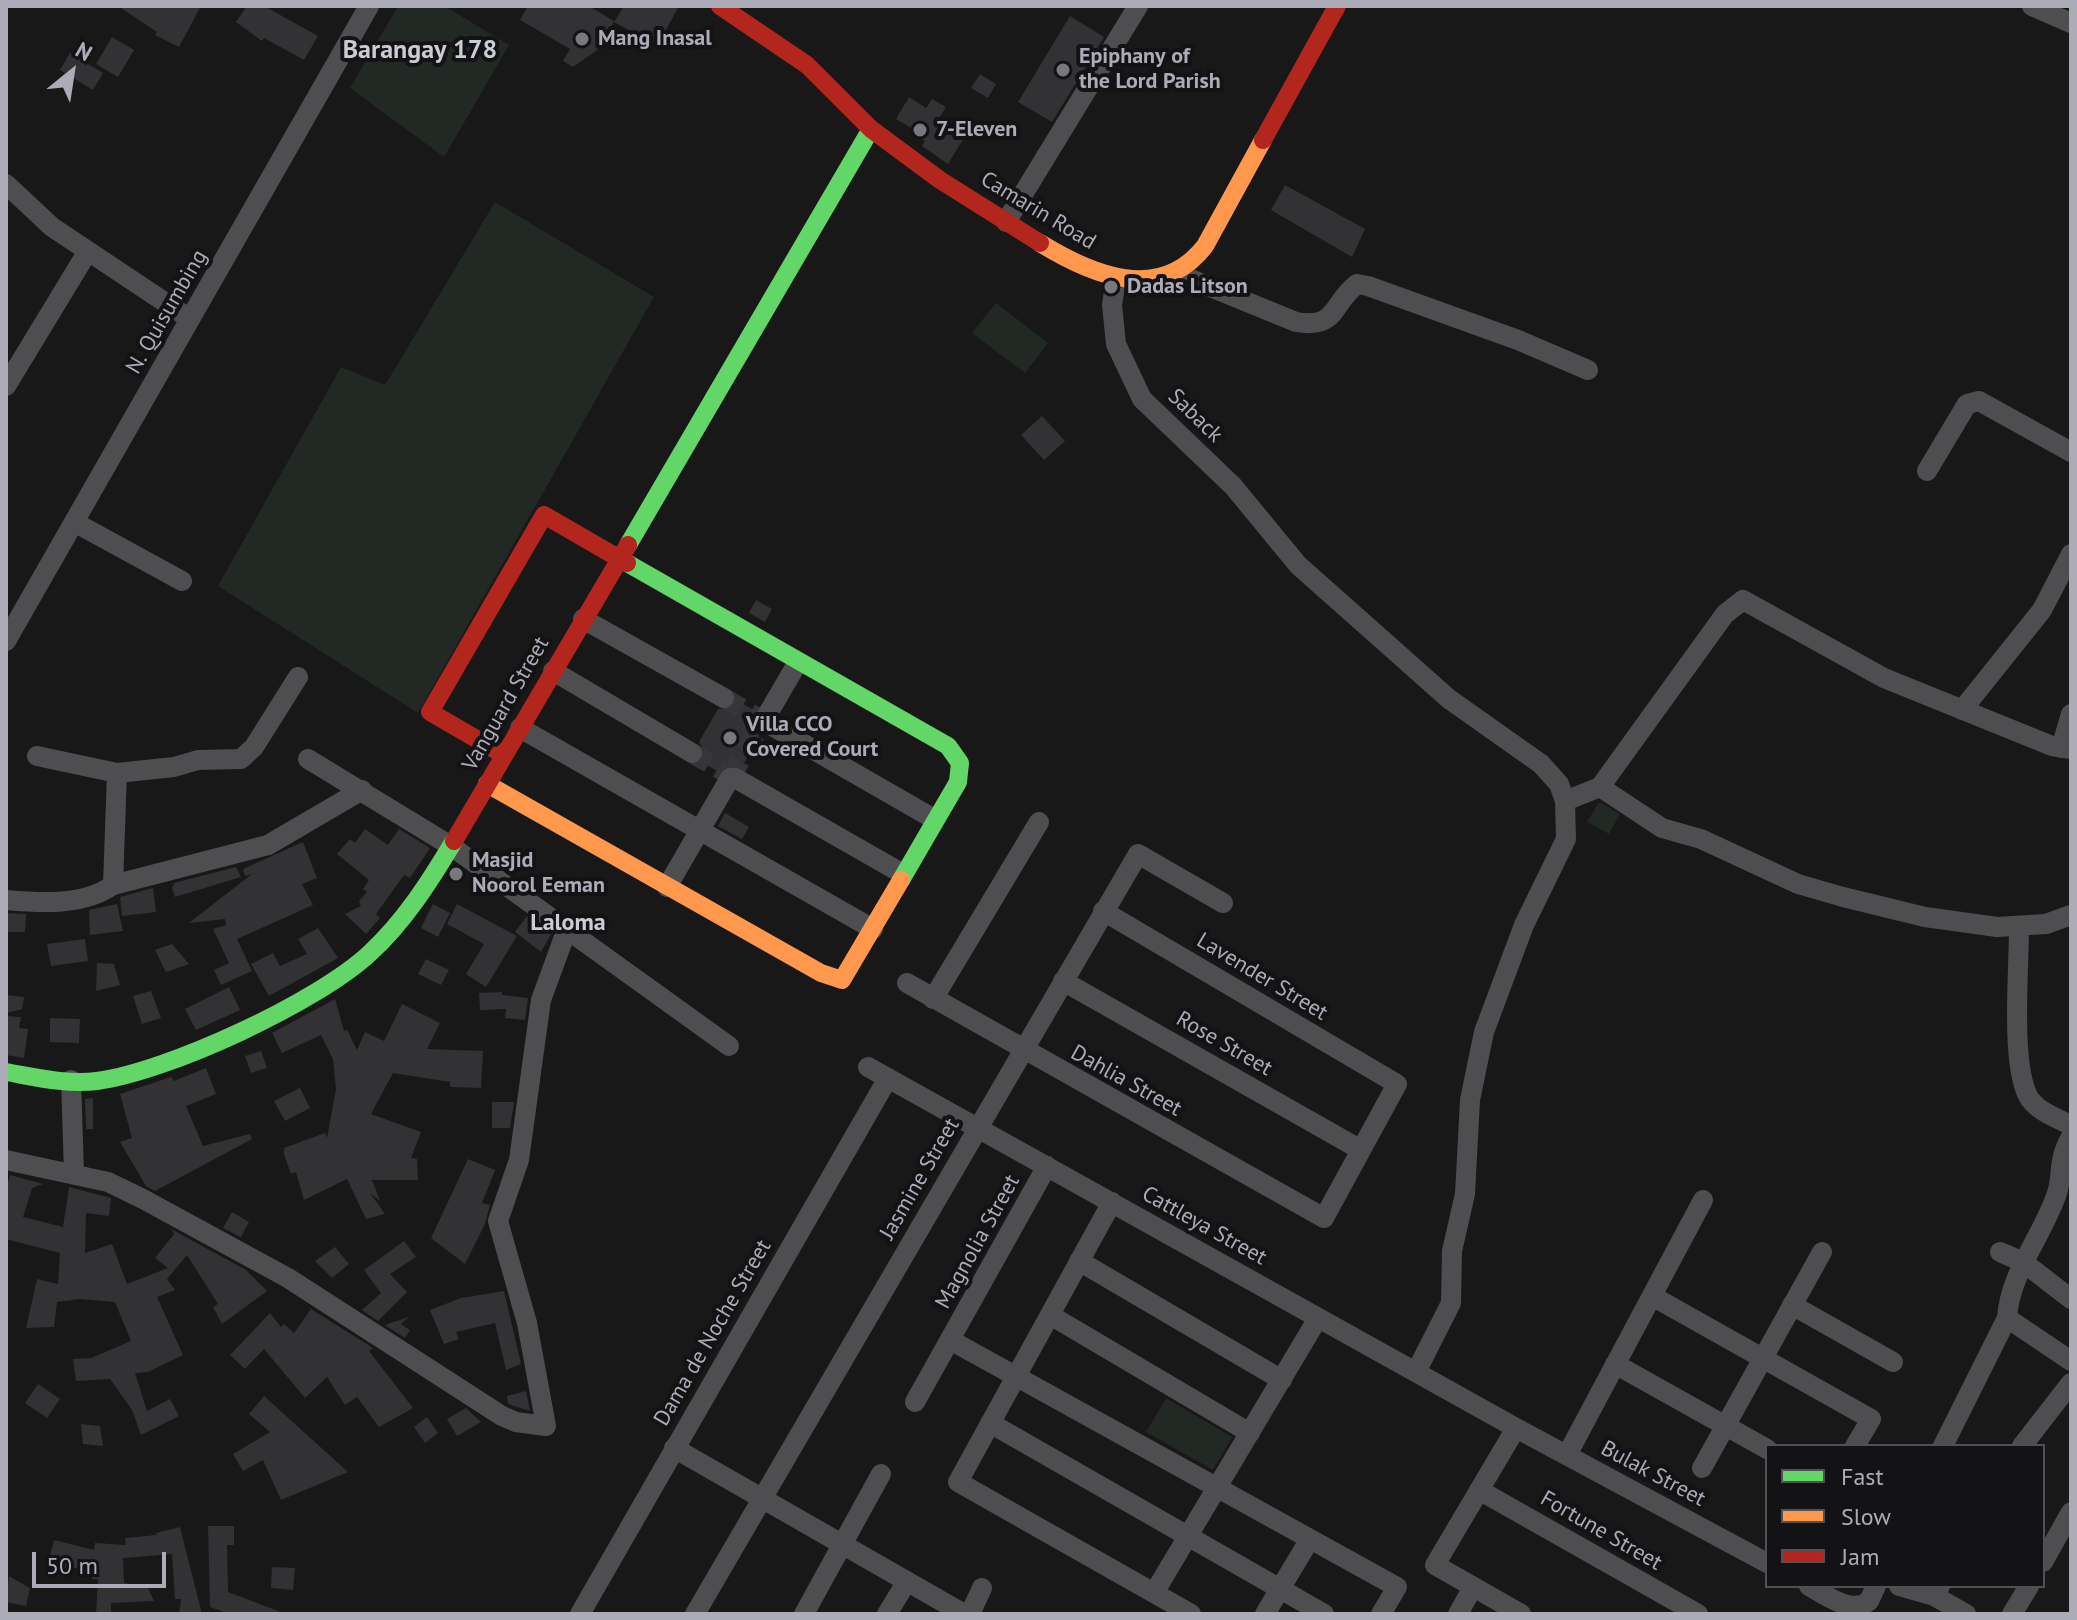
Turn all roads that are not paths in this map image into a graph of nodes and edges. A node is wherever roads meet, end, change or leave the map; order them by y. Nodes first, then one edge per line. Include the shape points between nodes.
1 (369, 6) edge
2 (720, 6) edge
3 (1138, 6) edge
4 (1337, 6) edge
5 (2032, 6) edge
6 (2071, 23) edge
7 (871, 129) junction
8 (6, 184) edge
9 (1006, 222) junction
10 (88, 251) junction
11 (1176, 273) junction
12 (1116, 279) junction
13 (190, 319) junction
14 (1588, 370) dead end
15 (6, 386) edge
16 (2071, 452) edge
17 (1927, 471) dead end
18 (74, 522) junction
19 (2071, 554) edge
20 (618, 558) junction
21 (182, 581) dead end
22 (583, 619) junction
23 (6, 641) edge
24 (798, 662) junction
25 (553, 671) junction
26 (298, 677) dead end
27 (724, 698) tunnel mouth
28 (1962, 710) junction
29 (2071, 714) edge
30 (520, 728) junction
31 (2066, 748) edge
32 (692, 753) tunnel mouth
33 (504, 755) junction
34 (37, 756) dead end
35 (308, 759) dead end
36 (117, 773) junction
37 (487, 784) junction
38 (1600, 787) junction
39 (362, 790) junction
40 (1565, 801) junction
41 (934, 819) junction
42 (1039, 822) dead end
43 (700, 831) junction
44 (451, 846) junction
45 (903, 874) junction
46 (113, 885) junction
47 (667, 887) junction
48 (6, 900) edge
49 (1223, 903) dead end
50 (1103, 911) junction
51 (2071, 915) edge
52 (2019, 928) junction
53 (567, 929) junction
54 (873, 929) junction
55 (1063, 981) junction
56 (907, 983) dead end
57 (933, 999) junction
58 (729, 1046) dead end
59 (1022, 1050) junction
60 (868, 1067) dead end
61 (6, 1072) edge
62 (888, 1078) junction
63 (71, 1080) junction
64 (2071, 1125) edge
65 (978, 1128) junction
66 (2071, 1137) edge
67 (1361, 1150) junction
68 (6, 1160) edge
69 (1047, 1166) junction
70 (74, 1173) junction
71 (1703, 1200) dead end
72 (1112, 1202) junction
73 (1822, 1252) dead end
74 (2000, 1252) dead end
75 (1079, 1261) junction
76 (2023, 1262) junction
77 (1652, 1296) junction
78 (2071, 1299) edge
79 (1792, 1305) junction
80 (1050, 1315) junction
81 (1318, 1318) junction
82 (2007, 1318) junction
83 (952, 1341) junction
84 (1763, 1358) junction
85 (2071, 1361) edge
86 (1893, 1362) dead end
87 (1615, 1364) junction
88 (1416, 1372) junction
89 (1016, 1376) junction
90 (1282, 1380) junction
91 (2071, 1383) edge
92 (915, 1402) dead end
93 (990, 1423) junction
94 (1726, 1426) junction
95 (1516, 1428) junction
96 (1250, 1433) junction
97 (1856, 1444) edge
98 (1944, 1444) edge
99 (2024, 1444) edge
100 (674, 1448) junction
101 (1765, 1448) edge
102 (1567, 1455) junction
103 (1702, 1468) dead end
104 (881, 1474) dead end
105 (1218, 1487) junction
106 (1479, 1490) junction
107 (762, 1497) junction
108 (2071, 1512) edge
109 (1188, 1537) junction
110 (1310, 1539) junction
111 (845, 1545) junction
112 (2045, 1558) edge
113 (1765, 1562) edge
114 (907, 1581) junction
115 (1473, 1587) junction
116 (982, 1588) dead end
117 (1813, 1588) edge
118 (1875, 1588) edge
119 (1914, 1588) edge
120 (2028, 1588) edge
121 (1280, 1589) junction
122 (1937, 1591) edge
123 (1154, 1593) junction
124 (580, 1614) edge
125 (695, 1614) edge
126 (804, 1614) edge
127 (887, 1614) edge
128 (967, 1614) edge
129 (1191, 1614) edge
130 (1265, 1614) edge
131 (1324, 1614) edge
132 (1381, 1614) edge
133 (1458, 1614) edge
134 (1521, 1614) edge
135 (1698, 1614) edge
136 (1966, 1614) edge
137 (2012, 1614) edge

1 - 13 street, N. Quisumbing
2 - 7 street, Camarin Road via 807,65
3 - 9 street
4 - 11 street via 1216,232
5 - 6 street
7 - 9 street, Camarin Road
7 - 20 street, Vanguard Street
8 - 10 street via 52,227
9 - 12 street, Camarin Road via 1072,263
10 - 13 street
10 - 15 street
11 - 12 street, Camarin Road via 1158,280
11 - 14 street via 1311,325 1325,322 1357,284 1368,286
12 - 40 street, Saback via 1116,344 1142,399 1233,486 1298,565 1449,699 1541,764 1559,784
13 - 18 street, N. Quisumbing
16 - 17 street via 1979,401 1967,404
18 - 21 street
18 - 23 street, N. Quisumbing
19 - 28 street via 2042,610
20 - 22 street, Vanguard Street
20 - 24 street
20 - 33 street via 542,517 430,712
22 - 25 street, Vanguard Street
22 - 27 street
24 - 41 street via 948,746 960,763 958,782
24 - 41 street via 766,720
25 - 30 street, Vanguard Street
25 - 32 street
26 - 36 street via 241,759
28 - 31 street
28 - 38 street via 1884,678 1743,600 1725,614
29 - 31 street
30 - 33 street, Vanguard Street
30 - 43 street
33 - 37 street, Vanguard Street
34 - 36 street
35 - 39 street
36 - 46 street
37 - 44 street, Vanguard Street
37 - 47 street
38 - 40 street
38 - 52 street via 1662,828 1701,839 1798,884 1925,917
39 - 44 street
39 - 46 street via 268,845
40 - 88 street via 1566,839 1524,925 1484,1032 1470,1100 1451,1303
41 - 45 street
42 - 57 street
43 - 45 street via 733,778
43 - 47 street
43 - 54 street
44 - 53 street
44 - 63 street, Vanguard Street via 381,942 335,980 169,1059 118,1076
45 - 54 street
46 - 48 street via 102,893 46,903
47 - 54 street via 835,980 848,976
49 - 50 street, Jasmine Street via 1138,854
50 - 55 street, Jasmine Street
50 - 67 street, Lavender Street via 1397,1084
51 - 52 street
52 - 64 street via 2020,1062 2027,1096 2040,1110
53 - 58 street
53 - 70 street via 541,1000 519,1160 498,1221 527,1323 546,1426 502,1416 288,1278 143,1199
55 - 59 street, Jasmine Street
55 - 67 street, Rose Street
56 - 57 street, Dahlia Street
57 - 59 street, Dahlia Street
59 - 65 street, Jasmine Street
59 - 67 street, Dahlia Street via 1324,1218
60 - 62 street, Cattleya Street
61 - 63 street, Vanguard Street
62 - 65 street, Cattleya Street
62 - 100 street, Dama de Noche Street
63 - 70 street
65 - 69 street, Cattleya Street
65 - 107 street, Jasmine Street
66 - 76 street via 2059,1164 2055,1199
68 - 70 street
69 - 72 street, Cattleya Street
69 - 83 street, Magnolia Street
71 - 77 street
72 - 75 street
72 - 81 street, Cattleya Street
73 - 79 street
74 - 76 street
75 - 80 street
75 - 90 street
76 - 78 street
76 - 82 street
77 - 84 street
77 - 87 street
79 - 84 street
79 - 86 street
80 - 89 street
80 - 96 street
81 - 88 street, Cattleya Street
81 - 90 street
82 - 85 street
82 - 98 street
83 - 89 street
83 - 92 street, Magnolia Street
84 - 94 street
84 - 97 street via 1871,1419
87 - 94 street
87 - 102 street
88 - 95 street, Cattleya Street
89 - 93 street
89 - 105 street
90 - 96 street
91 - 99 street
93 - 109 street
93 - 123 street via 958,1482
94 - 101 street
94 - 103 street
95 - 102 street, Bulak Street
95 - 106 street
96 - 105 street
100 - 107 street
100 - 124 street, Dama de Noche Street
102 - 113 street, Bulak Street
104 - 111 street
105 - 109 street
105 - 110 street
106 - 115 street via 1435,1565
106 - 135 street, Fortune Street
107 - 111 street
107 - 125 street, Jasmine Street
108 - 112 street
109 - 121 street
109 - 123 street
110 - 121 street
110 - 132 street via 1397,1587
111 - 114 street
111 - 126 street
114 - 127 street
114 - 128 street
115 - 133 street
115 - 134 street
116 - 128 street
117 - 118 street via 1855,1606 1869,1601
119 - 122 street
120 - 137 street
121 - 130 street
121 - 131 street
122 - 136 street
123 - 129 street

